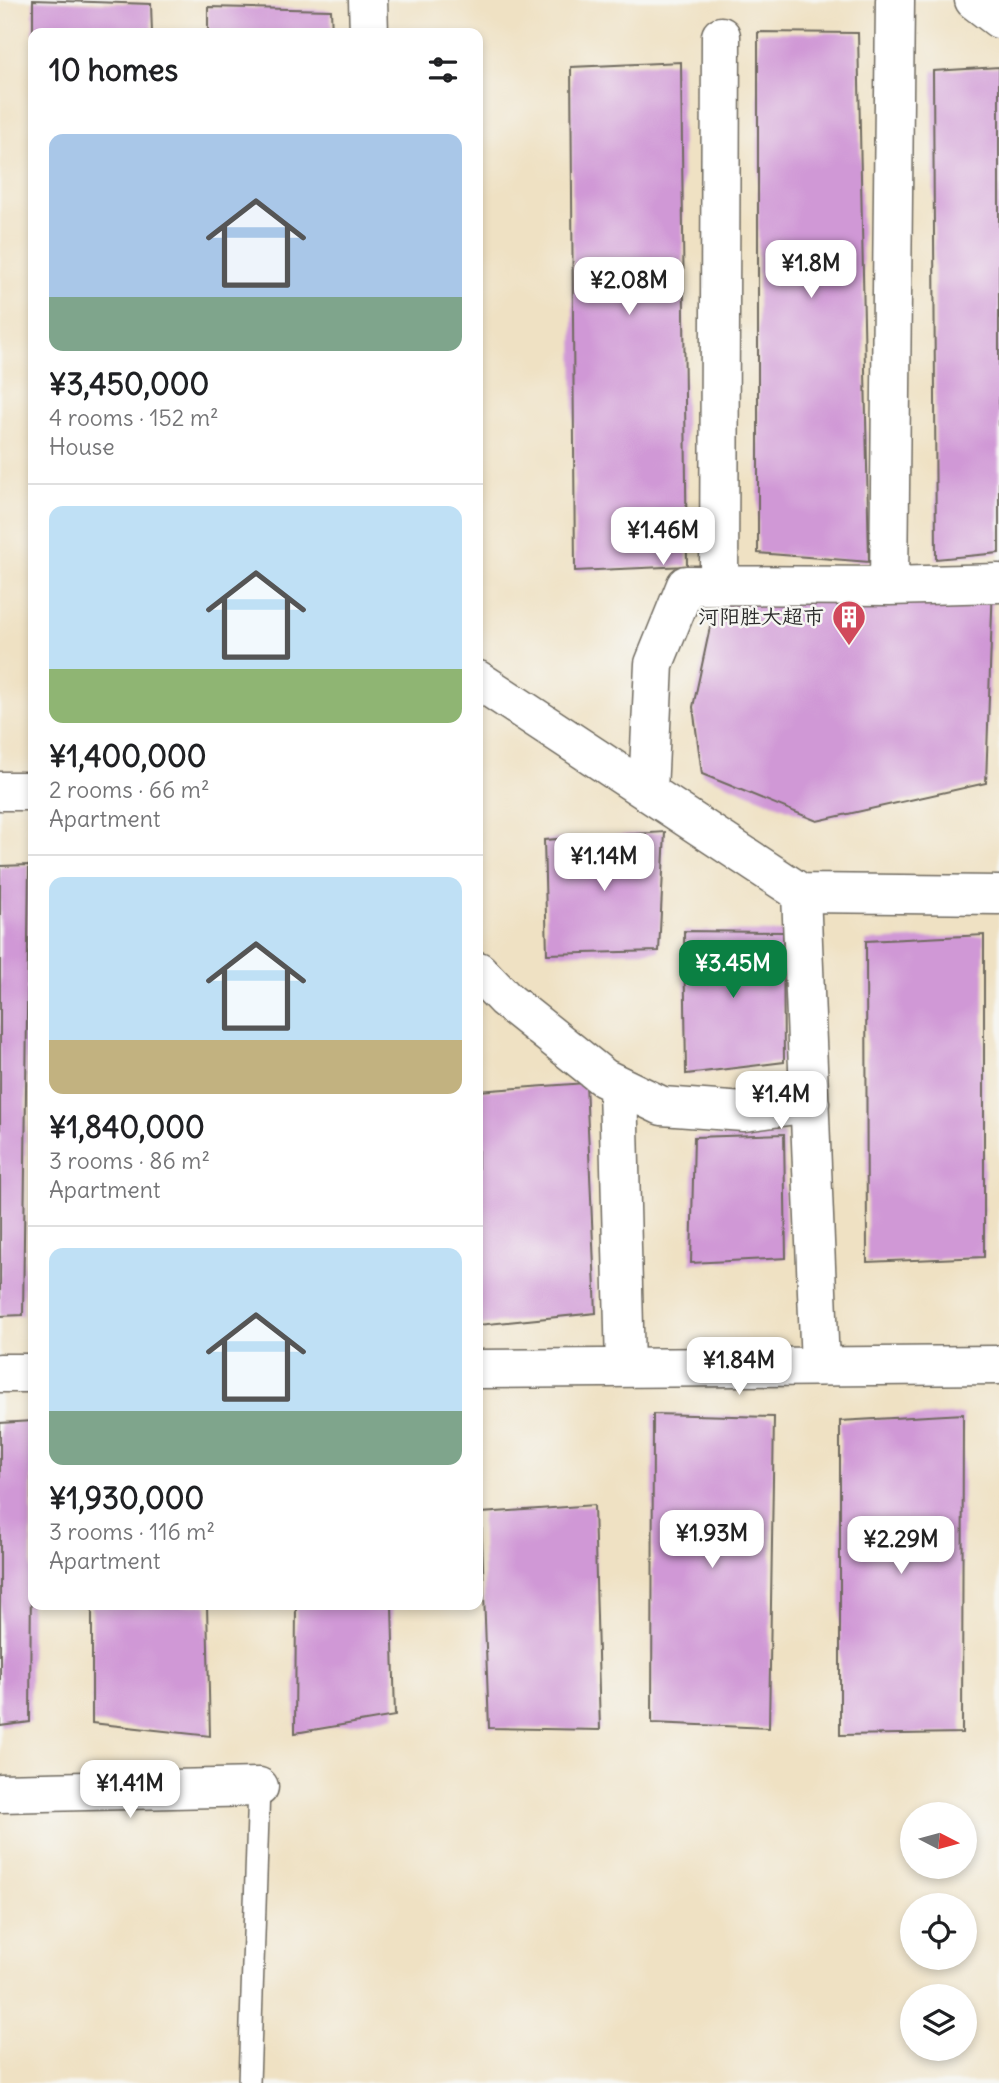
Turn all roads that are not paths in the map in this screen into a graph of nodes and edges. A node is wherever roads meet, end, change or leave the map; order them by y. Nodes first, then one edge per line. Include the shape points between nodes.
1 (368, 0) edge
2 (895, 0) edge
3 (974, 0) edge
4 (999, 19) edge
5 (369, 28) edge
6 (721, 36) dead end
7 (999, 583) edge
8 (719, 585) junction
9 (889, 586) junction
10 (483, 683) edge
11 (0, 791) edge
12 (28, 791) edge
13 (648, 791) junction
14 (801, 893) junction
15 (999, 895) edge
16 (483, 976) edge
17 (618, 1085) junction
18 (810, 1103) junction
19 (999, 1365) edge
20 (820, 1366) junction
21 (625, 1368) junction
22 (483, 1370) edge
23 (0, 1373) edge
24 (28, 1373) edge
25 (258, 1787) joint
26 (0, 1793) edge
27 (249, 2083) edge

1 - 5 street
2 - 9 street
3 - 4 street
6 - 8 street
7 - 9 street
8 - 9 street
8 - 13 street via 686,585 654,664
10 - 13 street
11 - 12 street
13 - 14 street
14 - 15 street
14 - 18 street
16 - 17 street via 505,999
17 - 18 street via 662,1106 744,1112
17 - 21 street
18 - 20 street
19 - 20 street
20 - 21 street
21 - 22 street
23 - 24 street
25 - 26 street
25 - 27 lane

